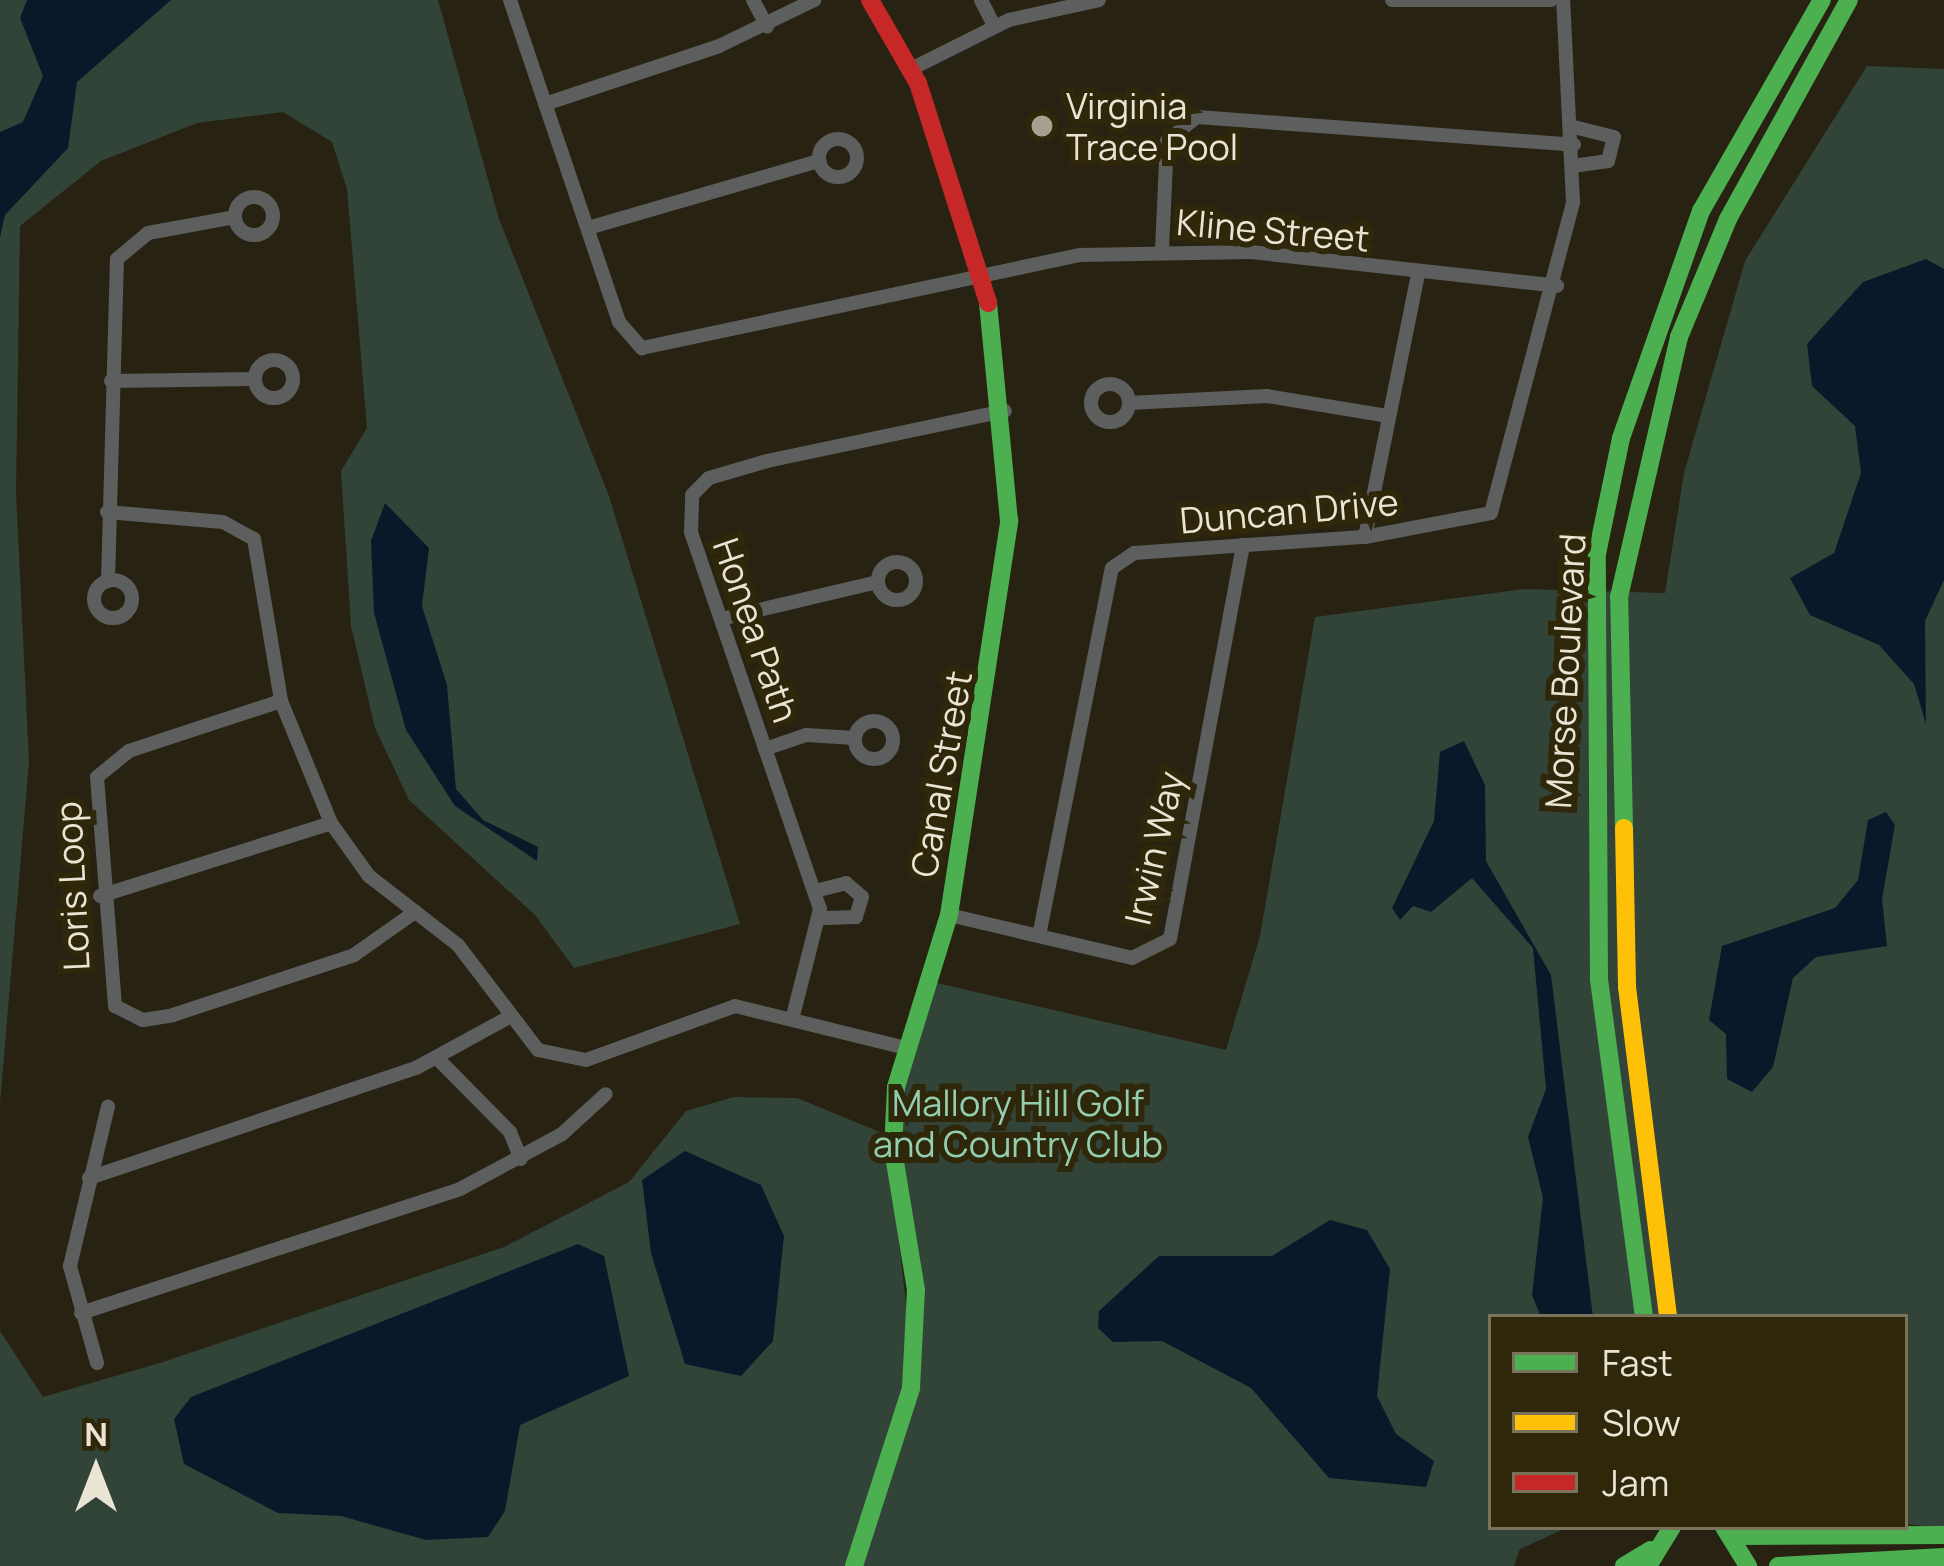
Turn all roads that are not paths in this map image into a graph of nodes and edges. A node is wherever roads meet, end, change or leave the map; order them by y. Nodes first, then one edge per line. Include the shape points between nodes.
1 (510, 0) edge
2 (753, 0) edge
3 (814, 0) edge
4 (870, 0) edge
5 (981, 0) edge
6 (1099, 0) edge
7 (1391, 0) edge
8 (1551, 0) edge
9 (1563, 0) edge
10 (1822, 0) edge
11 (1849, 0) edge
12 (1458, 3) edge
13 (766, 26) junction
14 (994, 26) junction
15 (910, 70) junction
16 (545, 104) junction
17 (1574, 127) junction
18 (1574, 145) junction
19 (819, 161) dead end
20 (1574, 166) junction
21 (235, 217) dead end
22 (588, 228) junction
23 (1162, 250) junction
24 (983, 268) junction
25 (1418, 274) junction
26 (1557, 286) junction
27 (255, 379) dead end
28 (110, 381) junction
29 (1129, 403) dead end
30 (1005, 411) junction
31 (1382, 415) junction
32 (107, 512) junction
33 (1365, 538) junction
34 (1243, 545) junction
35 (108, 581) dead end
36 (878, 582) dead end
37 (722, 619) junction
38 (281, 701) junction
39 (855, 738) dead end
40 (765, 749) junction
41 (331, 823) junction
42 (815, 891) junction
43 (100, 896) junction
44 (416, 912) junction
45 (949, 915) junction
46 (820, 919) junction
47 (1039, 936) junction
48 (794, 1012) junction
49 (509, 1018) junction
50 (906, 1048) junction
51 (438, 1059) junction
52 (606, 1094) dead end
53 (108, 1106) dead end
54 (521, 1159) junction
55 (88, 1178) junction
56 (80, 1313) junction
57 (1644, 1314) edge
58 (1668, 1314) edge
59 (98, 1363) dead end
60 (1666, 1530) edge
61 (1730, 1531) edge
62 (1944, 1535) edge
63 (1944, 1557) edge
64 (1650, 1558) edge
65 (854, 1566) edge
66 (1624, 1566) edge
67 (1748, 1566) edge
68 (1778, 1566) edge

1 - 16 street, Kline Street
2 - 13 street
3 - 13 street
4 - 15 main road, Canal Street
5 - 14 street
6 - 14 street
7 - 12 street
8 - 12 street
9 - 17 street, Duncan Drive
10 - 57 main road, Morse Boulevard via 1701,211 1621,438 1598,554 1589,799 1599,978
11 - 58 main road, Morse Boulevard via 1728,218 1679,337 1619,597 1627,987
13 - 16 street
14 - 15 street
15 - 24 main road, Canal Street
16 - 22 street, Kline Street
17 - 18 street, Duncan Drive
17 - 20 street via 1613,137 1608,161
18 - 20 street, Duncan Drive
18 - 23 street via 1197,117 1167,141
19 - 22 street
20 - 26 street, Duncan Drive
21 - 28 street via 124,247
22 - 24 street, Kline Street via 625,333 656,351
23 - 24 street, Kline Street
23 - 25 street, Kline Street
24 - 30 main road, Canal Street
25 - 26 street, Kline Street
25 - 31 street
26 - 33 street, Duncan Drive via 1491,513
27 - 28 street
28 - 32 street
29 - 31 street via 1267,396
30 - 37 street, Honea Path via 939,418 699,485 688,518
30 - 45 main road, Canal Street via 1005,592
31 - 33 street
32 - 35 street
32 - 38 street via 223,522 254,539
33 - 34 street, Duncan Drive
34 - 47 street, Duncan Drive via 1134,553 1104,580
34 - 47 street, Irwin Way via 1170,939 1132,958
36 - 37 street
37 - 40 street, Honea Path
38 - 41 street
38 - 43 street, Loris Loop via 104,766
39 - 40 street via 806,735
40 - 42 street, Honea Path
41 - 43 street
41 - 44 street via 369,876
42 - 46 street, Honea Path
42 - 46 street via 846,883 862,897 856,916
43 - 44 street, Loris Loop via 108,994 143,1020 354,955
44 - 49 street via 458,945
45 - 47 street, Irwin Way
45 - 50 main road, Canal Street
46 - 48 street, Honea Path
48 - 49 street via 721,1010 586,1060 538,1050
48 - 50 street
49 - 51 street
50 - 65 main road, Canal Street via 893,1149 916,1356
51 - 54 street via 510,1132
51 - 55 street
52 - 54 street
53 - 55 street
54 - 56 street via 428,1200
55 - 56 street via 70,1266
56 - 59 street
60 - 64 main road
61 - 62 main road
61 - 67 main road
63 - 68 main road
64 - 66 main road

